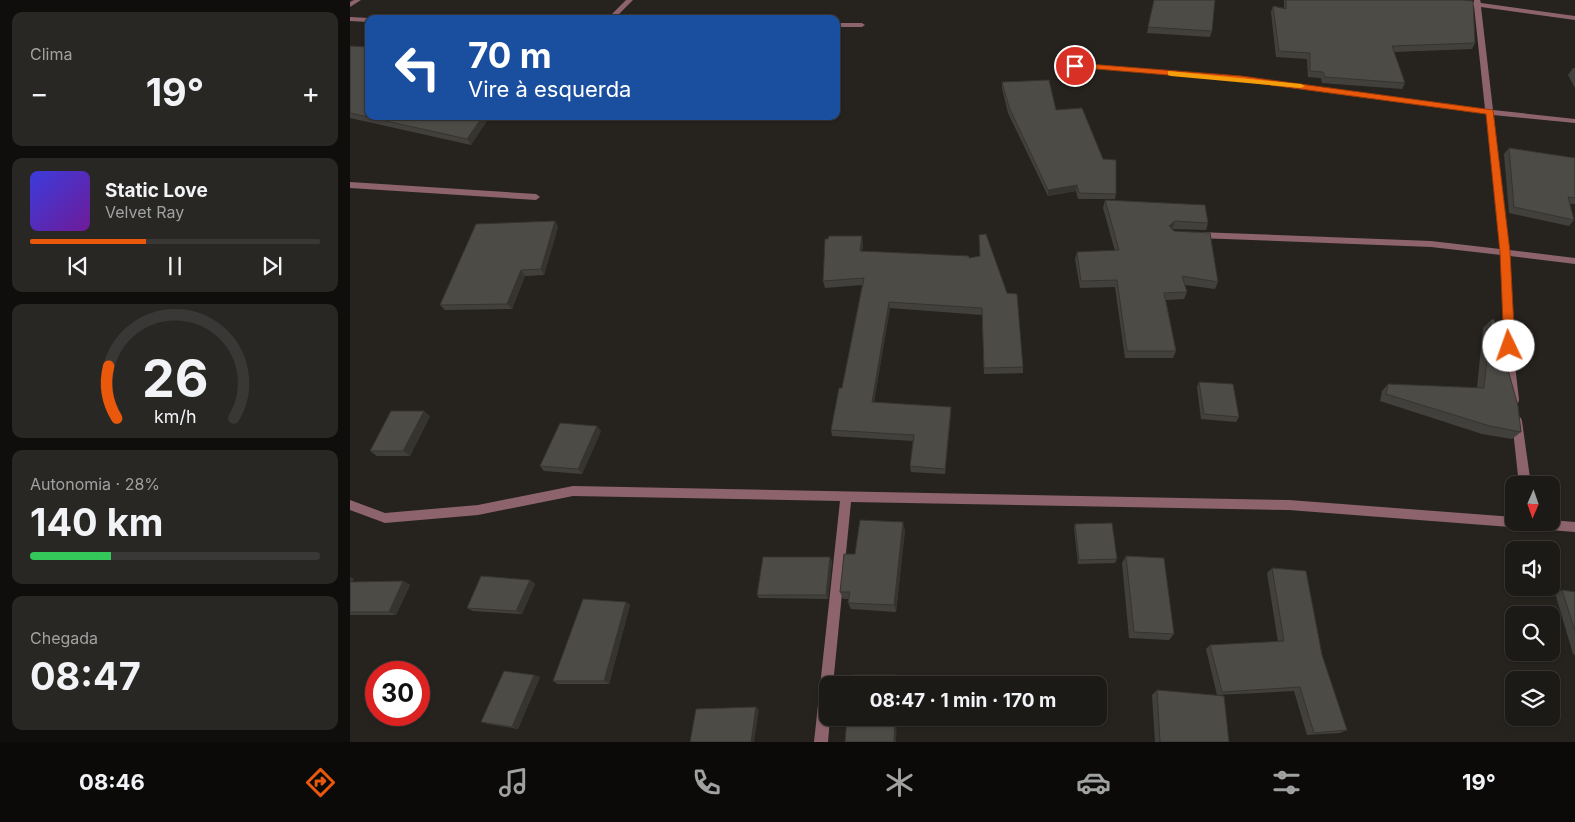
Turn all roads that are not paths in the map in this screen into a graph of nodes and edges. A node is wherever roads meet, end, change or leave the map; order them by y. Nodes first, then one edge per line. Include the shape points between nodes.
1 (358, 0) edge
2 (630, 0) edge
3 (1447, 0) edge
4 (1478, 2) edge
5 (350, 5) edge
6 (614, 15) edge
7 (1575, 18) edge
8 (350, 19) edge
9 (365, 20) edge
10 (840, 25) edge
11 (862, 25) dead end
12 (1075, 66) dead end
13 (1490, 112) junction
14 (1575, 121) edge
15 (350, 185) edge
16 (536, 197) dead end
17 (1192, 235) edge
18 (1505, 252) junction
19 (1575, 261) edge
20 (1524, 476) edge
21 (846, 496) junction
22 (350, 505) edge
23 (1505, 521) edge
24 (1560, 526) edge
25 (1575, 527) edge
26 (821, 742) edge

1 - 5 street
2 - 6 street
3 - 4 street
4 - 7 street
4 - 13 street
8 - 9 street
10 - 11 street
12 - 13 street via 1241,79
13 - 14 street
13 - 18 street
15 - 16 street
17 - 18 street via 1431,244
18 - 19 street
18 - 20 street via 1510,365
21 - 22 street via 573,491 478,510 385,518
21 - 23 street via 1289,505
21 - 26 street
24 - 25 street

